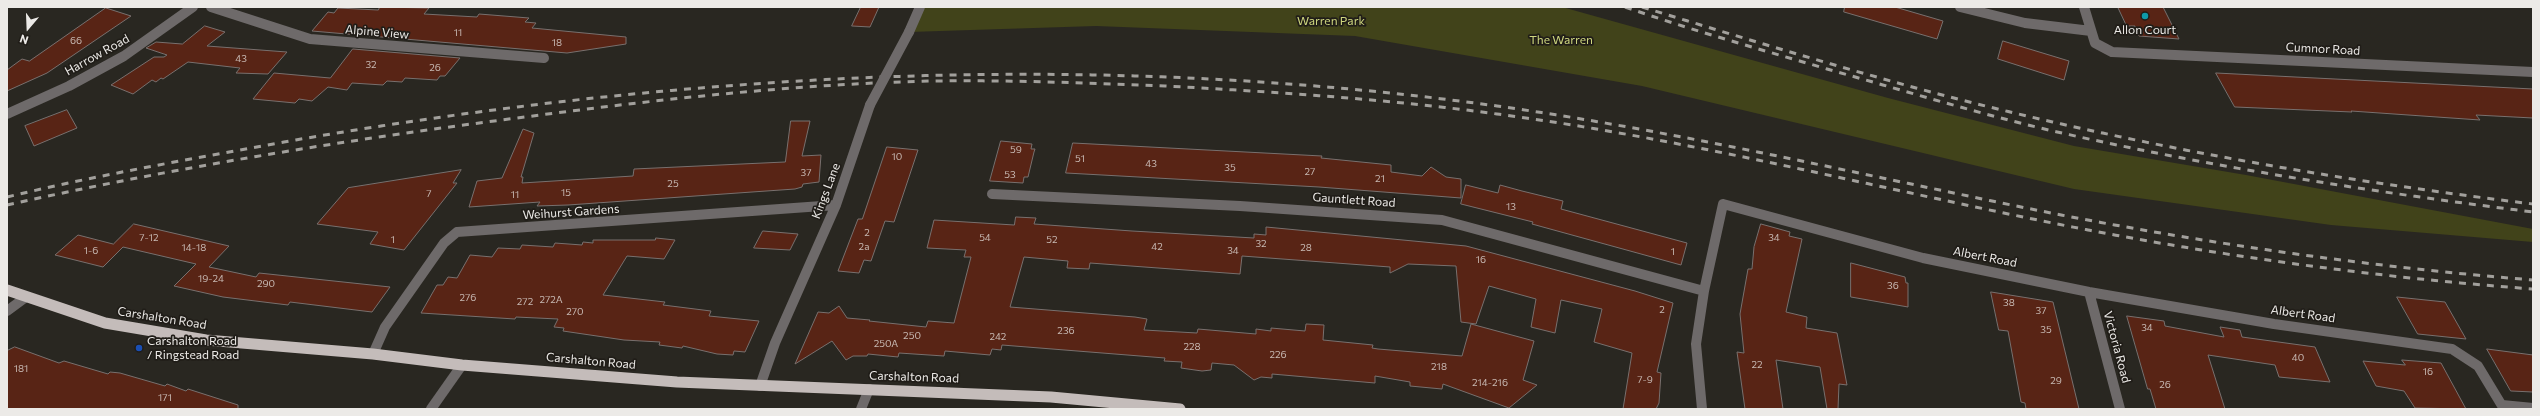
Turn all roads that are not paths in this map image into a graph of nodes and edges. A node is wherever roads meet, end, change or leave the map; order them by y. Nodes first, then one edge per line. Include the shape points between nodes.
1 (193, 7) edge
2 (211, 7) edge
3 (920, 7) edge
4 (1960, 7) edge
5 (2084, 7) edge
6 (2091, 31) junction
7 (544, 58) dead end
8 (2533, 72) edge
9 (7, 114) edge
10 (992, 194) dead end
11 (836, 205) junction
12 (7, 290) edge
13 (1704, 291) junction
14 (2089, 292) junction
15 (26, 297) junction
16 (7, 311) edge
17 (374, 354) junction
18 (462, 365) junction
19 (760, 386) junction
20 (869, 390) junction
21 (2503, 407) edge
22 (2533, 408) edge
23 (431, 409) edge
24 (861, 409) edge
25 (1180, 409) edge
26 (1702, 409) edge
27 (2120, 409) edge

1 - 9 street, Harrow Road via 124,56 69,86
2 - 7 street, Alpine View via 310,38
3 - 11 street, Kings Lane, bridge via 870,105
4 - 6 street via 2048,28
5 - 6 street
6 - 8 street, Cumnor Road via 2095,43 2112,52
10 - 13 street, Gauntlett Road via 1240,206 1442,220
11 - 17 street, Weihurst Gardens via 457,232 444,243 385,327
11 - 19 street, Kings Lane via 775,343
12 - 15 highway, Carshalton Road
13 - 14 street, Albert Road via 1723,204 1923,258
13 - 26 street, Albert Road via 1696,360
14 - 21 street, Albert Road via 2274,324 2452,349 2469,356 2480,367
14 - 27 street, Victoria Road
15 - 16 street
15 - 17 highway, Carshalton Road via 105,323 149,331 206,340
17 - 18 highway, Carshalton Road
18 - 19 highway, Carshalton Road
18 - 23 street
19 - 20 highway, Carshalton Road
20 - 24 street
20 - 25 highway, Carshalton Road via 1057,398
21 - 22 street

